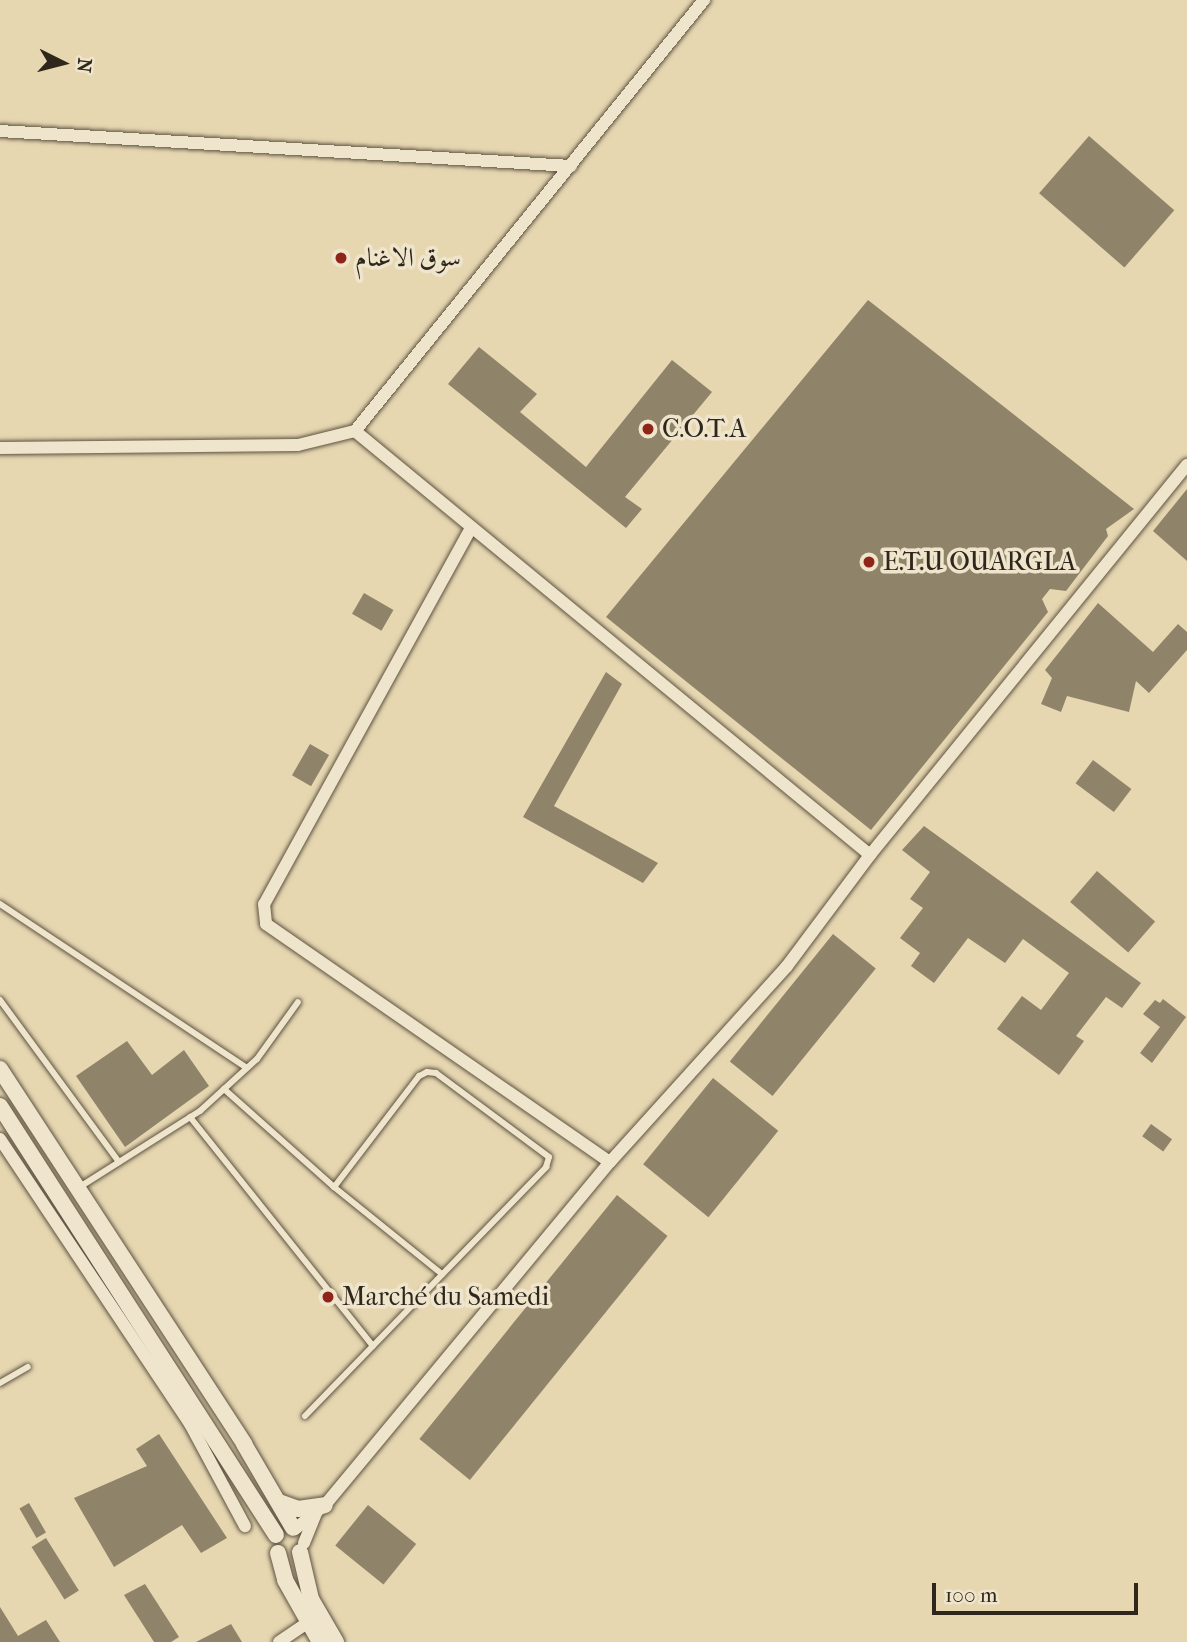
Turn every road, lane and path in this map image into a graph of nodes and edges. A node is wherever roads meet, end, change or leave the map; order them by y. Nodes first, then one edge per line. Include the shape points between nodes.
1 (704, 0) edge
2 (0, 131) edge
3 (571, 166) junction
4 (355, 431) junction
5 (0, 448) edge
6 (1187, 466) edge
7 (471, 528) junction
8 (870, 855) junction
9 (0, 904) edge
10 (0, 1000) edge
11 (298, 1002) dead end
12 (247, 1068) junction
13 (0, 1069) edge
14 (224, 1089) junction
15 (0, 1106) edge
16 (190, 1117) junction
17 (36, 1126) junction
18 (19, 1137) junction
19 (1, 1144) edge
20 (119, 1162) junction
21 (610, 1162) junction
22 (334, 1187) junction
23 (76, 1189) junction
24 (91, 1212) junction
25 (70, 1227) junction
26 (442, 1274) junction
27 (373, 1346) junction
28 (28, 1367) dead end
29 (202, 1382) junction
30 (0, 1383) edge
31 (187, 1392) junction
32 (305, 1416) dead end
33 (196, 1420) junction
34 (279, 1502) junction
35 (321, 1508) junction
36 (245, 1526) dead end
37 (276, 1535) junction
38 (298, 1538) junction
39 (278, 1553) junction
40 (314, 1618) junction
41 (279, 1642) edge
42 (320, 1642) edge
43 (336, 1642) edge

1 - 3 street
2 - 3 street
3 - 4 street
4 - 5 street via 298,445
4 - 7 street
6 - 8 street
7 - 8 street
7 - 21 street via 264,904 262,918
8 - 21 street via 786,965
9 - 12 lane
10 - 20 lane
11 - 12 lane
12 - 14 lane
13 - 17 street
14 - 16 lane
14 - 22 lane
15 - 18 street
16 - 20 lane
16 - 27 lane
17 - 18 street
17 - 23 street
18 - 19 street
18 - 25 street
19 - 25 street
20 - 23 lane
21 - 35 street
22 - 26 lane
22 - 26 lane via 418,1076 428,1072 436,1073 544,1149 549,1157 546,1167
23 - 24 street
24 - 25 street
24 - 29 street
25 - 31 street
25 - 33 street
26 - 27 lane
27 - 32 lane
28 - 30 lane
29 - 31 street
29 - 34 street
31 - 33 street
33 - 36 street
33 - 37 street
34 - 35 street via 298,1509
34 - 38 street
35 - 38 street
37 - 38 street
37 - 39 street
38 - 39 street via 292,1557
38 - 40 street
39 - 40 street via 285,1580
40 - 41 street
40 - 42 street
40 - 43 street

